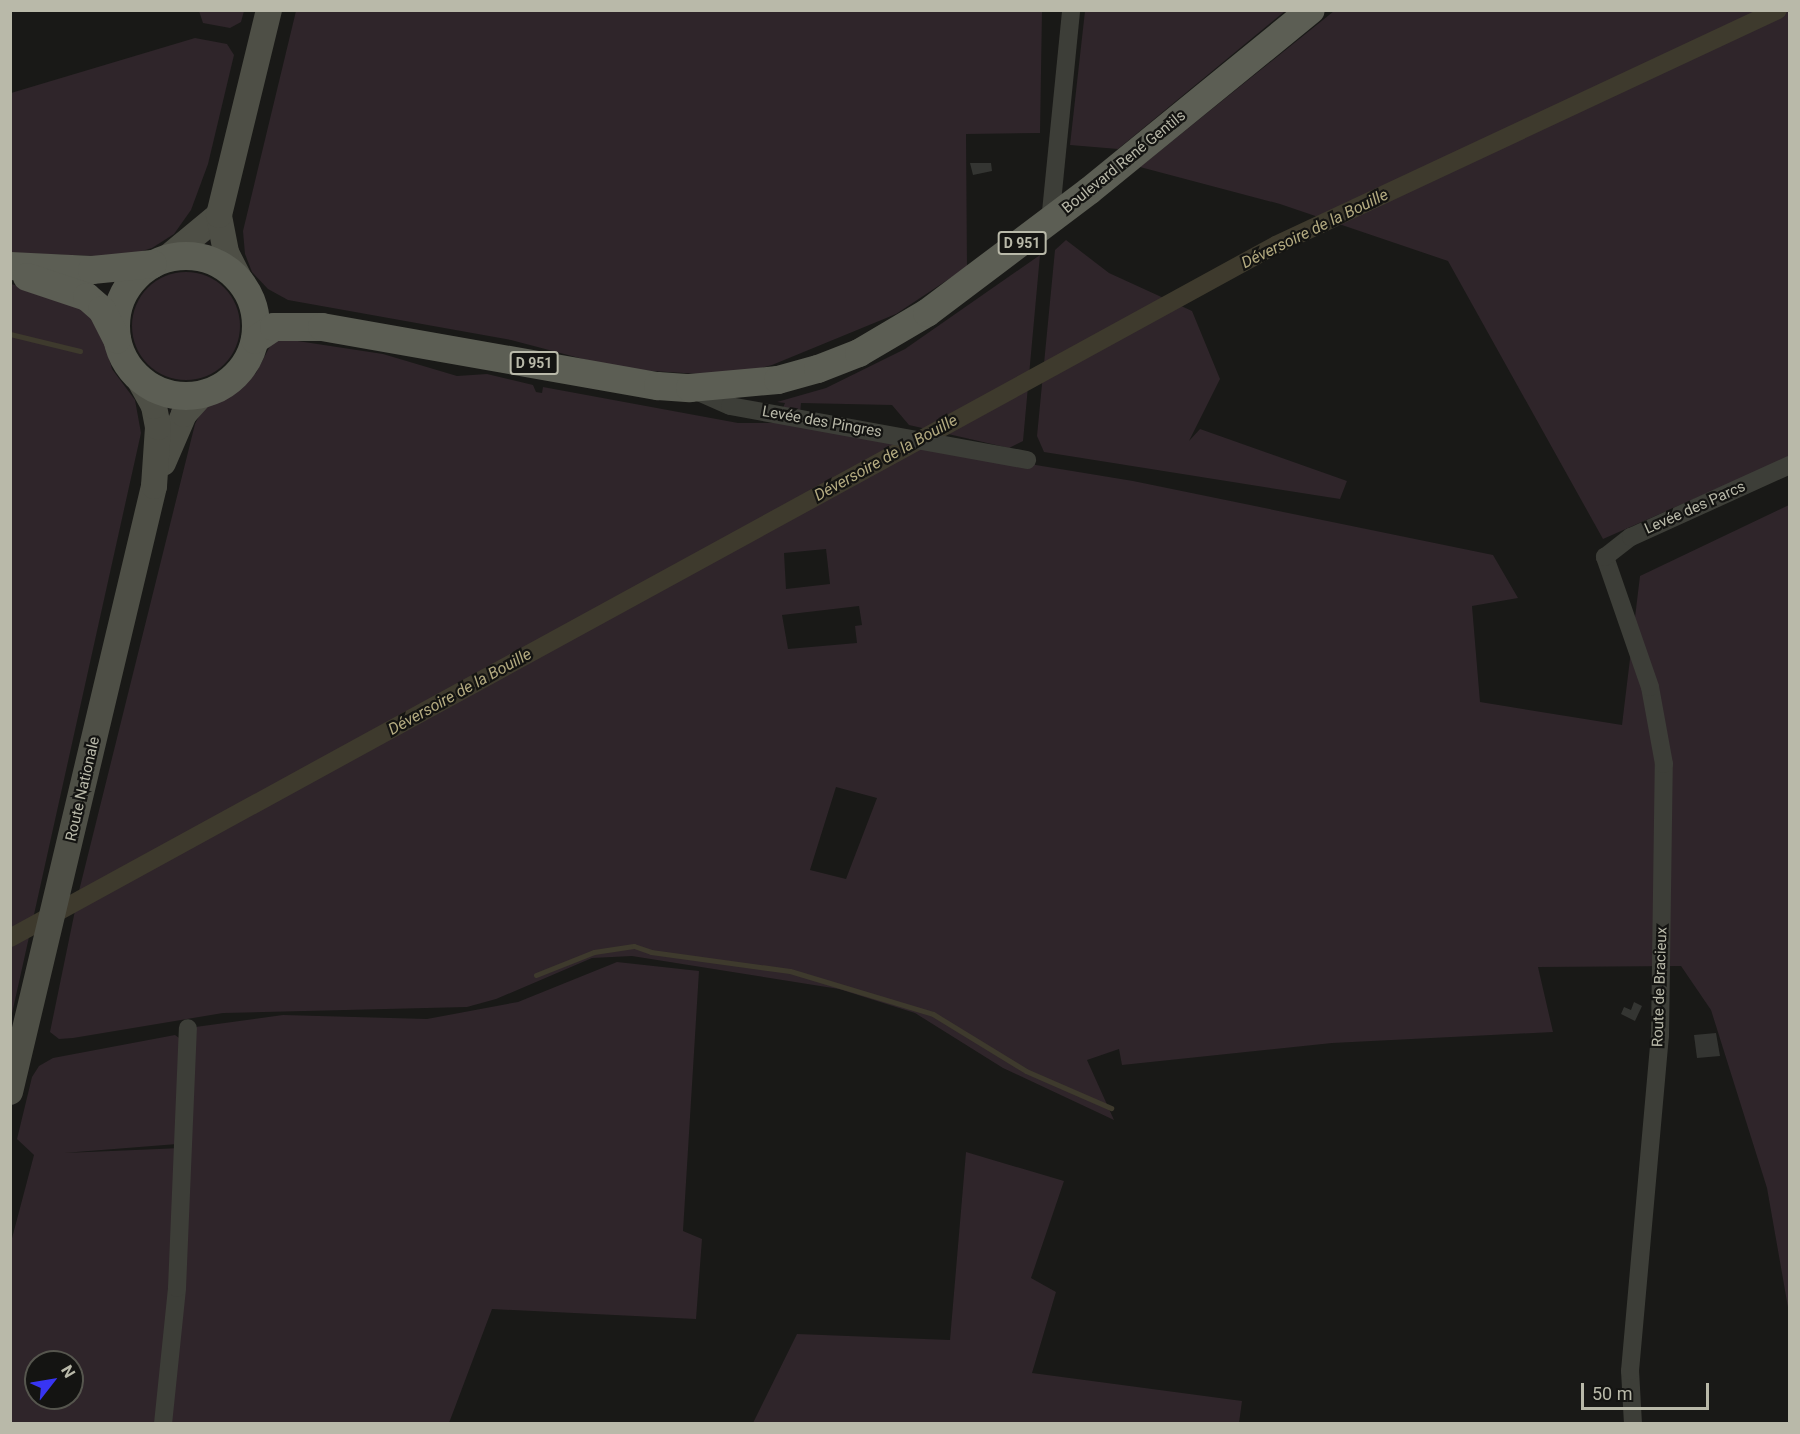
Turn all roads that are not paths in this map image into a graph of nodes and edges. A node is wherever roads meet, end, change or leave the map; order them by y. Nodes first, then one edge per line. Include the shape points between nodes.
1 (269, 10) edge
2 (1071, 10) edge
3 (1311, 10) edge
4 (219, 215) junction
5 (1050, 222) junction
6 (160, 261) junction
7 (10, 266) edge
8 (10, 273) edge
9 (244, 286) junction
10 (379, 335) junction
11 (255, 340) junction
12 (118, 344) junction
13 (137, 375) junction
14 (690, 388) junction
15 (202, 394) junction
16 (1028, 460) dead end
17 (1790, 465) edge
18 (154, 486) junction
19 (1605, 557) joint
20 (188, 1028) dead end
21 (10, 1092) edge
22 (163, 1424) edge
23 (1633, 1424) edge

1 - 4 main road
2 - 5 street
3 - 5 main road, Boulevard René Gentils / D 951
4 - 6 main road via 188,245
4 - 9 main road via 225,252
5 - 14 main road, Boulevard René Gentils / D 951 via 927,313 860,353 777,380
6 - 7 main road via 92,270
6 - 9 main road via 195,256 214,262
6 - 12 main road via 133,281 122,298 117,317
8 - 12 main road via 87,297 107,317
9 - 10 main road, Boulevard René Gentils / D 951 via 279,306
9 - 11 main road via 256,320
10 - 11 main road, Boulevard René Gentils / D 951 via 294,325 274,327
10 - 14 main road, Boulevard René Gentils / D 951 via 658,386
11 - 15 main road via 237,375
12 - 13 main road
13 - 15 main road via 164,393
13 - 18 main road, Route Nationale via 154,406 158,427
14 - 16 street, Levée des Pingres via 730,406
15 - 18 main road, Route Nationale via 184,414
17 - 19 street, Levée des Parcs via 1631,537
18 - 21 main road, Route Nationale
19 - 23 street, Route de Bracieux via 1650,687 1664,764 1660,1035 1630,1371
20 - 22 street via 177,1288

